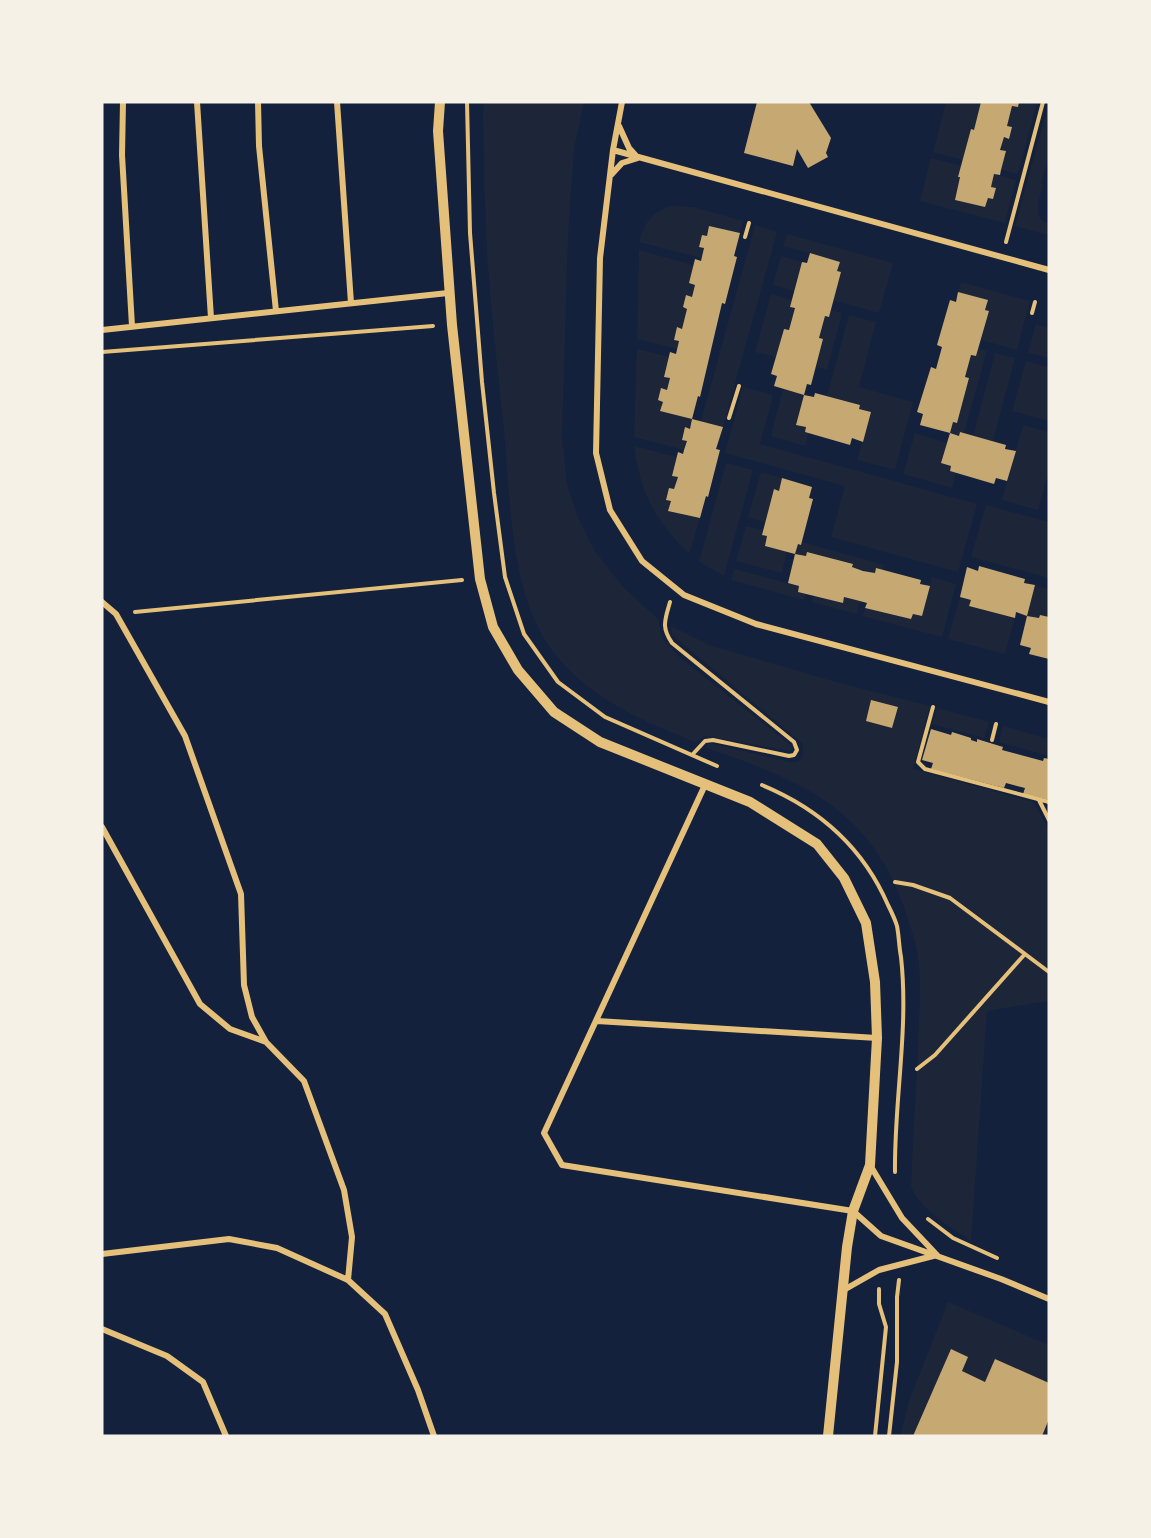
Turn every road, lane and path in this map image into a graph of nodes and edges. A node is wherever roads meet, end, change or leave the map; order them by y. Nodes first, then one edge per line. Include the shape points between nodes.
1 (123, 102) edge
2 (197, 102) edge
3 (258, 102) edge
4 (337, 102) edge
5 (440, 102) edge
6 (622, 102) edge
7 (1043, 102) edge
8 (618, 125) junction
9 (613, 150) junction
10 (638, 158) junction
11 (610, 176) junction
12 (749, 223) dead end
13 (745, 237) dead end
14 (1002, 257) junction
15 (1049, 270) edge
16 (448, 293) junction
17 (1035, 302) dead end
18 (351, 303) junction
19 (276, 311) junction
20 (1032, 313) dead end
21 (211, 318) junction
22 (452, 325) junction
23 (132, 326) junction
24 (102, 330) edge
25 (102, 352) edge
26 (739, 386) dead end
27 (729, 418) dead end
28 (480, 579) junction
29 (102, 602) edge
30 (116, 614) junction
31 (664, 626) dead end
32 (1049, 702) edge
33 (933, 707) dead end
34 (996, 724) dead end
35 (992, 740) dead end
36 (676, 773) junction
37 (705, 785) junction
38 (1038, 799) junction
39 (1049, 802) edge
40 (1049, 820) edge
41 (102, 827) edge
42 (895, 882) dead end
43 (1025, 954) junction
44 (1049, 972) edge
45 (597, 1021) junction
46 (877, 1038) junction
47 (266, 1042) junction
48 (917, 1069) dead end
49 (870, 1165) junction
50 (853, 1211) junction
51 (920, 1213) dead end
52 (102, 1254) edge
53 (938, 1255) junction
54 (1006, 1262) dead end
55 (348, 1280) junction
56 (842, 1292) junction
57 (1049, 1299) edge
58 (886, 1327) dead end
59 (102, 1329) edge
60 (226, 1436) edge
61 (434, 1436) edge
62 (828, 1436) edge
63 (875, 1436) edge

1 - 23 street via 122,154
2 - 21 street
3 - 19 street
4 - 18 street
5 - 16 street via 438,131
6 - 8 street
7 - 14 path
8 - 9 street
8 - 10 street
9 - 10 street
9 - 11 street
10 - 11 street via 622,163
10 - 14 street
11 - 32 street via 600,258 596,453 610,510 642,561 684,595 756,624
12 - 13 path
14 - 15 street
16 - 18 street
16 - 22 street
17 - 20 path
18 - 19 street
19 - 21 street
21 - 23 street
22 - 25 path
22 - 28 street
23 - 24 street
26 - 27 path
28 - 30 path
28 - 36 street via 493,627 518,670 554,712 600,742
29 - 30 street
30 - 47 street via 185,736 242,894 244,985 252,1017
31 - 36 path via 672,643 794,742 797,750 789,756 705,741
33 - 38 path via 918,762 925,769
34 - 35 path
36 - 37 street
37 - 45 street
37 - 46 street via 750,802 785,822 817,844 844,878 866,923 875,982
38 - 39 path
38 - 40 path
41 - 47 street via 200,1004 230,1029
42 - 43 path via 950,898
43 - 44 path
43 - 48 path via 935,1056
45 - 46 street
45 - 50 street via 544,1132 562,1165
46 - 49 street
47 - 55 street via 304,1081 344,1190 352,1237
49 - 50 street
49 - 53 street via 902,1218
50 - 53 street via 881,1236
50 - 56 street
51 - 54 path via 953,1238
52 - 55 street via 229,1239 277,1248
53 - 56 street via 879,1270
53 - 57 street
55 - 61 street via 385,1314
56 - 62 street
58 - 63 path
59 - 60 street via 167,1356 202,1382

